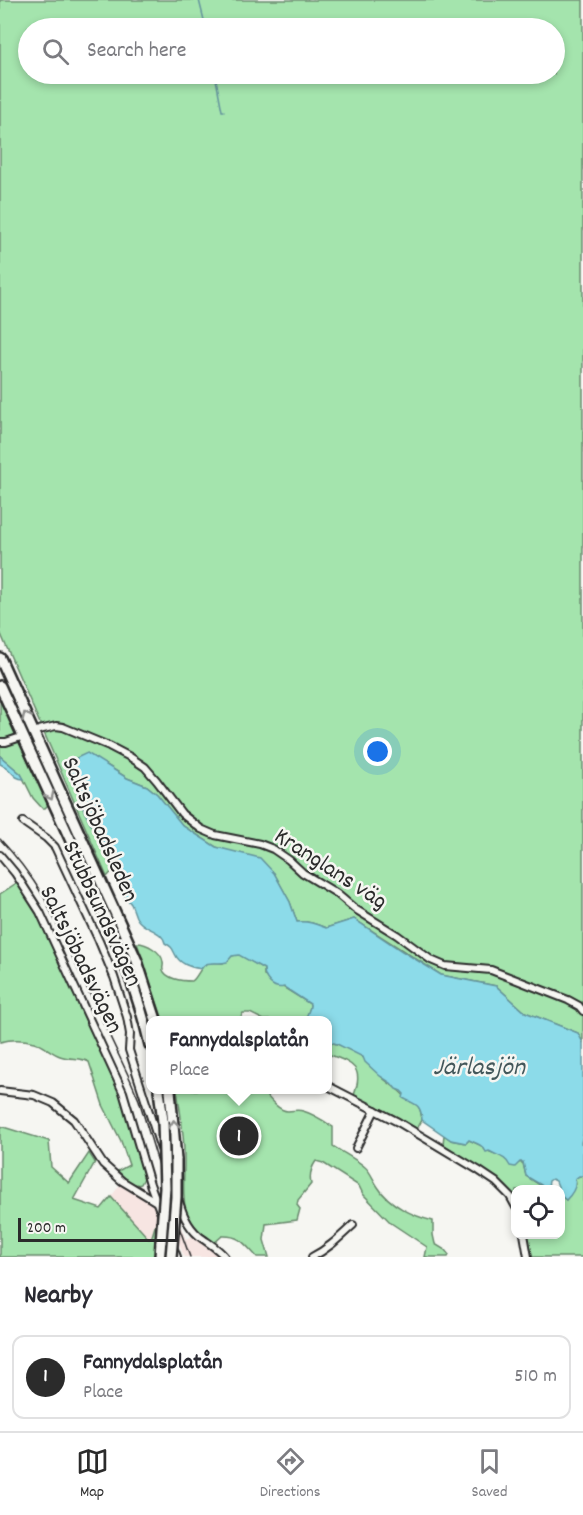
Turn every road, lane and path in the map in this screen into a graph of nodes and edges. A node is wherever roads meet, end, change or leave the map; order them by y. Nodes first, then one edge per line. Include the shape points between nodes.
1 (0, 658) edge
2 (0, 686) edge
3 (39, 730) dead end
4 (18, 738) dead end
5 (0, 742) edge
6 (23, 822) dead end
7 (0, 855) edge
8 (583, 1011) edge
9 (155, 1016) edge
10 (146, 1029) edge
11 (332, 1088) edge
12 (0, 1091) edge
13 (160, 1094) edge
14 (170, 1094) edge
15 (375, 1110) junction
16 (356, 1148) dead end
17 (150, 1184) junction
18 (135, 1190) junction
19 (511, 1198) edge
20 (156, 1201) junction
21 (353, 1226) dead end
22 (525, 1239) edge
23 (159, 1257) edge
24 (171, 1257) edge
25 (177, 1257) edge
26 (225, 1257) edge
27 (312, 1257) edge
28 (528, 1257) edge

9 -> 1 highway, Saltsjöbadsleden via 137,961
2 -> 10 highway, Saltsjöbadsleden via 126,965
3 - 8 street, Kranglans väg via 63,727 130,757 145,767 182,814 201,829 273,849 432,960 445,966 491,970 568,1000
4 - 5 street
6 - 26 street, Stubbsundsvägen via 55,847 114,976 127,1017 129,1050 183,1215 192,1229
7 - 17 street, Saltsjöbadsvägen via 40,912 82,1000 123,1092
11 - 15 street
12 - 18 street via 34,1095 53,1103 74,1120 103,1164
13 - 23 highway, bridge via 165,1188
24 -> 14 highway, bridge via 176,1160
15 - 16 street
15 - 19 street via 496,1182
17 - 18 street
17 - 20 street, Saltsjöbadsvägen
18 - 20 street
20 - 25 street, Saltsjöbadsvägen
21 - 27 street
22 - 28 street

